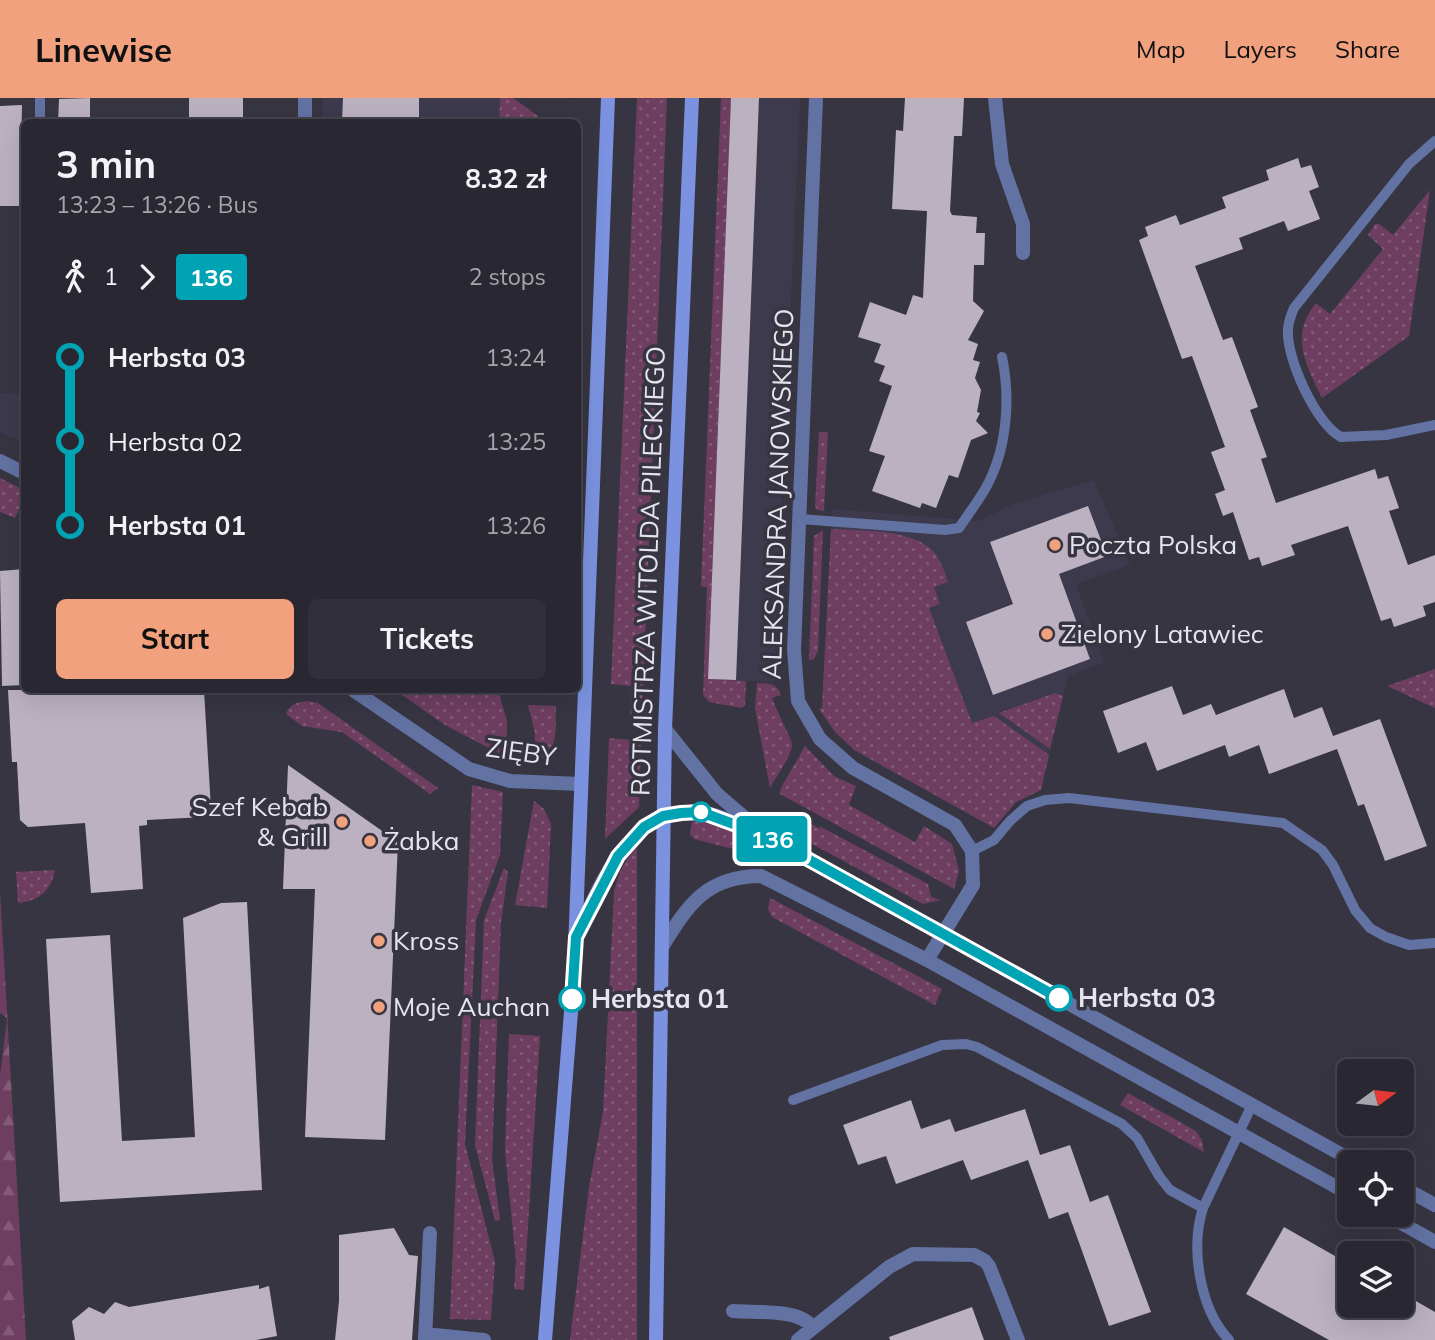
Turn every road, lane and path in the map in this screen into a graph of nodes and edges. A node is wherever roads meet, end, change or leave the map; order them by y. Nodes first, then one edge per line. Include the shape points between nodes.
1 (40, 98) edge
2 (305, 98) edge
3 (608, 98) edge
4 (692, 98) edge
5 (816, 98) edge
6 (995, 98) edge
7 (40, 119) edge
8 (305, 119) edge
9 (1435, 141) edge
10 (1023, 253) dead end
11 (1002, 356) dead end
12 (1435, 425) edge
13 (0, 461) edge
14 (21, 472) edge
15 (800, 519) junction
16 (357, 693) edge
17 (665, 729) junction
18 (580, 785) junction
19 (663, 816) junction
20 (766, 836) junction
21 (972, 850) junction
22 (943, 933) junction
23 (576, 937) junction
24 (1435, 943) edge
25 (662, 947) junction
26 (927, 960) junction
27 (793, 1100) dead end
28 (1252, 1105) junction
29 (1239, 1133) junction
30 (1337, 1152) edge
31 (1337, 1188) edge
32 (1414, 1194) edge
33 (1435, 1205) edge
34 (1203, 1208) junction
35 (1408, 1227) edge
36 (430, 1233) dead end
37 (1435, 1242) edge
38 (733, 1311) dead end
39 (813, 1328) junction
40 (425, 1337) edge
41 (484, 1340) edge
42 (545, 1340) edge
43 (656, 1340) edge
44 (798, 1340) edge
45 (1018, 1340) edge
46 (1229, 1340) edge

1 - 7 lane
2 - 8 street
3 - 18 main road
4 - 17 main road, ROTMISTRZA WITOLDA PILECKIEGO
5 - 15 street, ALEKSANDRA JANOWSKIEGO
6 - 10 street via 1002,164 1023,224
9 - 12 lane via 1409,164 1294,308 1288,328 1303,384 1334,433 1341,437 1386,435
11 - 15 lane via 1006,418 1000,453 985,489 959,528
13 - 14 street
15 - 21 street, ALEKSANDRA JANOWSKIEGO via 794,650 798,701 820,739 835,753 853,768 955,825
16 - 18 street, ZIĘBY via 469,769 510,781
17 - 19 main road, ROTMISTRZA WITOLDA PILECKIEGO
17 - 20 street via 717,794
18 - 23 main road
19 - 20 street via 701,812
19 - 23 street via 644,827 618,856
19 - 25 main road, ROTMISTRZA WITOLDA PILECKIEGO
20 - 22 street
21 - 22 street via 973,885
21 - 24 lane via 994,840 1027,807 1045,800 1069,798 1283,823 1322,850 1370,928 1409,945
22 - 26 street
22 - 28 street
23 - 42 main road
25 - 26 street via 703,892 730,879 761,876
25 - 43 main road, ROTMISTRZA WITOLDA PILECKIEGO
26 - 29 street
27 - 34 lane via 942,1045 977,1047 1122,1124 1137,1138 1170,1189
28 - 29 lane
28 - 30 street
29 - 31 street
29 - 34 lane
32 - 33 street
34 - 46 lane via 1198,1237 1203,1292 1218,1328
35 - 37 street
36 - 40 street
38 - 39 street via 796,1315
39 - 44 street
39 - 45 street via 889,1267 913,1254 974,1255 989,1266
40 - 41 street

